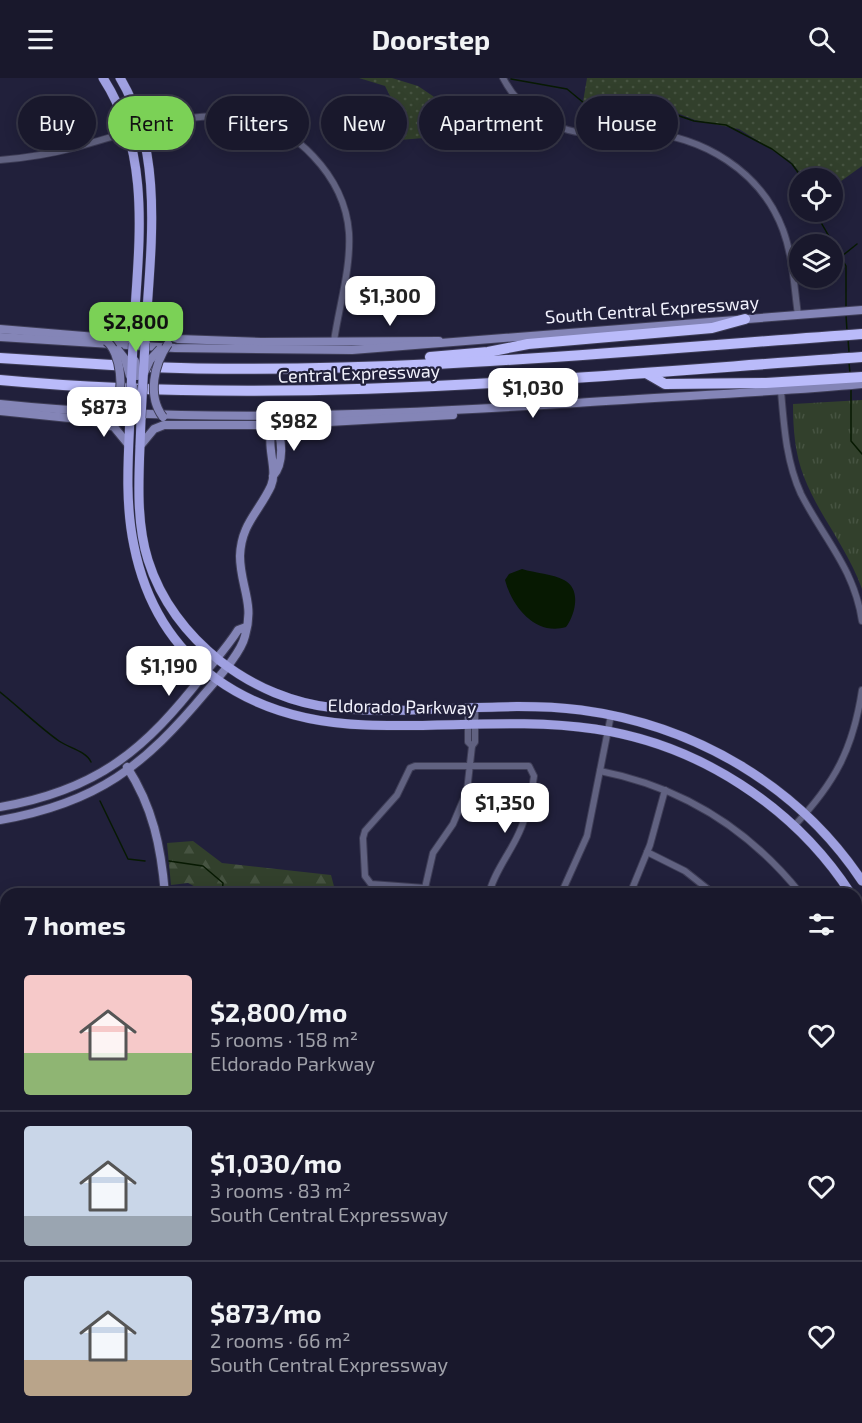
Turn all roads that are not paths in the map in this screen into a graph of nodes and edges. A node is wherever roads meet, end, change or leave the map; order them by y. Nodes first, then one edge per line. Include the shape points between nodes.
1 (103, 78) edge
2 (120, 78) edge
3 (503, 78) edge
4 (114, 96) edge
5 (127, 96) edge
6 (194, 117) edge
7 (108, 137) edge
8 (132, 150) edge
9 (145, 150) edge
10 (0, 160) edge
11 (147, 308) junction
12 (859, 310) edge
13 (798, 315) junction
14 (134, 316) junction
15 (745, 319) junction
16 (0, 330) edge
17 (862, 334) edge
18 (0, 337) edge
19 (96, 338) junction
20 (178, 339) junction
21 (334, 341) junction
22 (445, 342) junction
23 (110, 343) junction
24 (168, 344) junction
25 (862, 357) edge
26 (0, 358) edge
27 (374, 367) junction
28 (646, 373) junction
29 (0, 380) edge
30 (862, 381) edge
31 (836, 383) junction
32 (136, 385) junction
33 (781, 391) junction
34 (0, 404) edge
35 (114, 410) junction
36 (486, 410) junction
37 (0, 411) edge
38 (165, 418) junction
39 (89, 420) junction
40 (187, 423) junction
41 (275, 425) junction
42 (128, 444) junction
43 (140, 446) junction
44 (128, 499) junction
45 (145, 545) junction
46 (134, 548) junction
47 (176, 612) junction
48 (862, 621) edge
49 (246, 627) junction
50 (217, 658) junction
51 (226, 666) junction
52 (207, 670) junction
53 (217, 679) junction
54 (862, 690) edge
55 (357, 709) junction
56 (368, 709) junction
57 (471, 709) junction
58 (611, 715) junction
59 (168, 718) junction
60 (304, 719) junction
61 (472, 724) junction
62 (368, 725) junction
63 (177, 727) junction
64 (608, 731) junction
65 (696, 741) junction
66 (689, 755) junction
67 (122, 761) junction
68 (472, 764) junction
69 (129, 771) junction
70 (600, 771) junction
71 (665, 790) junction
72 (0, 807) edge
73 (806, 814) junction
74 (0, 820) edge
75 (794, 826) junction
76 (647, 852) junction
77 (862, 881) edge
78 (164, 888) edge
79 (425, 888) joint
80 (492, 888) edge
81 (564, 888) edge
82 (632, 888) edge
83 (706, 888) edge
84 (796, 888) edge
85 (847, 888) edge

1 - 4 main road, Eldorado Parkway
2 - 5 main road, Eldorado Parkway
3 - 13 street via 524,105 556,126 588,134 638,132 669,136 705,147 734,164 764,196 783,230
6 - 21 street via 246,119 278,130 319,162 342,201 349,233
7 - 10 street via 62,151
8 - 14 main road, Eldorado Parkway via 139,183
9 - 11 main road, Eldorado Parkway via 151,190
11 - 20 main road via 154,329
11 - 32 main road, Eldorado Parkway, bridge via 144,361
12 - 13 main road, South Central Expressway
13 - 15 main road, South Central Expressway
14 - 19 main road via 117,333
14 - 32 main road, Eldorado Parkway, bridge
15 - 22 main road, South Central Expressway
15 - 27 highway via 712,328 528,344
16 - 19 main road
17 - 27 highway, Central Expressway
18 - 22 main road, South Central Expressway via 225,350 352,350
19 - 23 main road
20 - 21 main road, South Central Expressway
20 - 24 main road
21 - 22 main road, South Central Expressway
23 - 32 main road, bridge via 125,359
23 - 35 main road, bridge via 119,364
24 - 32 main road, bridge via 153,357
24 - 38 main road, bridge via 157,363 154,402
25 - 28 highway, Central Expressway
26 - 27 highway, Central Expressway via 194,369
28 - 29 highway, Central Expressway via 304,392 164,391
28 - 31 highway via 665,384
30 - 31 highway
31 - 33 main road
32 - 35 main road, bridge
32 - 38 main road, bridge
32 - 42 main road, Eldorado Parkway, bridge via 130,405
32 - 43 main road, Eldorado Parkway, bridge
33 - 36 main road
33 - 48 street via 787,450 796,481 848,571
34 - 36 main road via 167,415
35 - 39 main road, bridge
36 - 41 main road
37 - 39 main road
38 - 40 main road
39 - 42 main road via 114,427
40 - 41 main road
40 - 43 main road via 156,427
41 - 49 main road via 280,432 278,471 249,520 242,543 241,567 250,611
42 - 44 main road, Eldorado Parkway
43 - 45 main road, Eldorado Parkway
44 - 45 main road via 137,541
44 - 46 main road, Eldorado Parkway
45 - 47 main road, Eldorado Parkway via 154,575
46 - 47 main road via 142,554 160,598
46 - 52 main road, Eldorado Parkway via 152,604 181,645
47 - 50 main road, Eldorado Parkway
49 - 50 main road via 238,630
49 - 51 main road via 241,646
50 - 51 main road, Eldorado Parkway
50 - 52 main road
51 - 53 main road
51 - 55 main road, Eldorado Parkway via 281,696
52 - 53 main road, Eldorado Parkway
52 - 59 main road
53 - 60 main road, Eldorado Parkway via 265,707
53 - 63 main road
54 - 73 street via 844,759 829,786
55 - 56 main road, Eldorado Parkway
55 - 60 main road via 336,713 310,709
56 - 57 main road, Eldorado Parkway
56 - 62 main road
57 - 58 main road, Eldorado Parkway via 560,709
57 - 61 street
58 - 64 street
58 - 65 main road, Eldorado Parkway
59 - 63 main road
59 - 67 main road
60 - 62 main road, Eldorado Parkway
61 - 62 main road, Eldorado Parkway
61 - 64 main road, Eldorado Parkway via 561,725
61 - 68 street via 468,742 472,746
63 - 69 main road
64 - 66 main road, Eldorado Parkway
64 - 70 street
65 - 66 main road
65 - 73 main road, Eldorado Parkway via 753,772
66 - 75 main road, Eldorado Parkway via 751,791
67 - 69 main road
67 - 72 main road via 63,791
68 - 79 street via 464,800 433,853
68 - 79 street via 410,768 397,795 365,831 362,850 365,876 371,884
68 - 80 street via 533,769 534,783 526,813
69 - 74 main road via 62,806
69 - 78 main road via 144,795 155,826
70 - 71 street
70 - 81 street via 586,836
71 - 76 street
71 - 84 street via 739,831
73 - 75 street
73 - 77 main road, Eldorado Parkway
75 - 85 main road, Eldorado Parkway
76 - 82 street
76 - 83 street via 685,871

